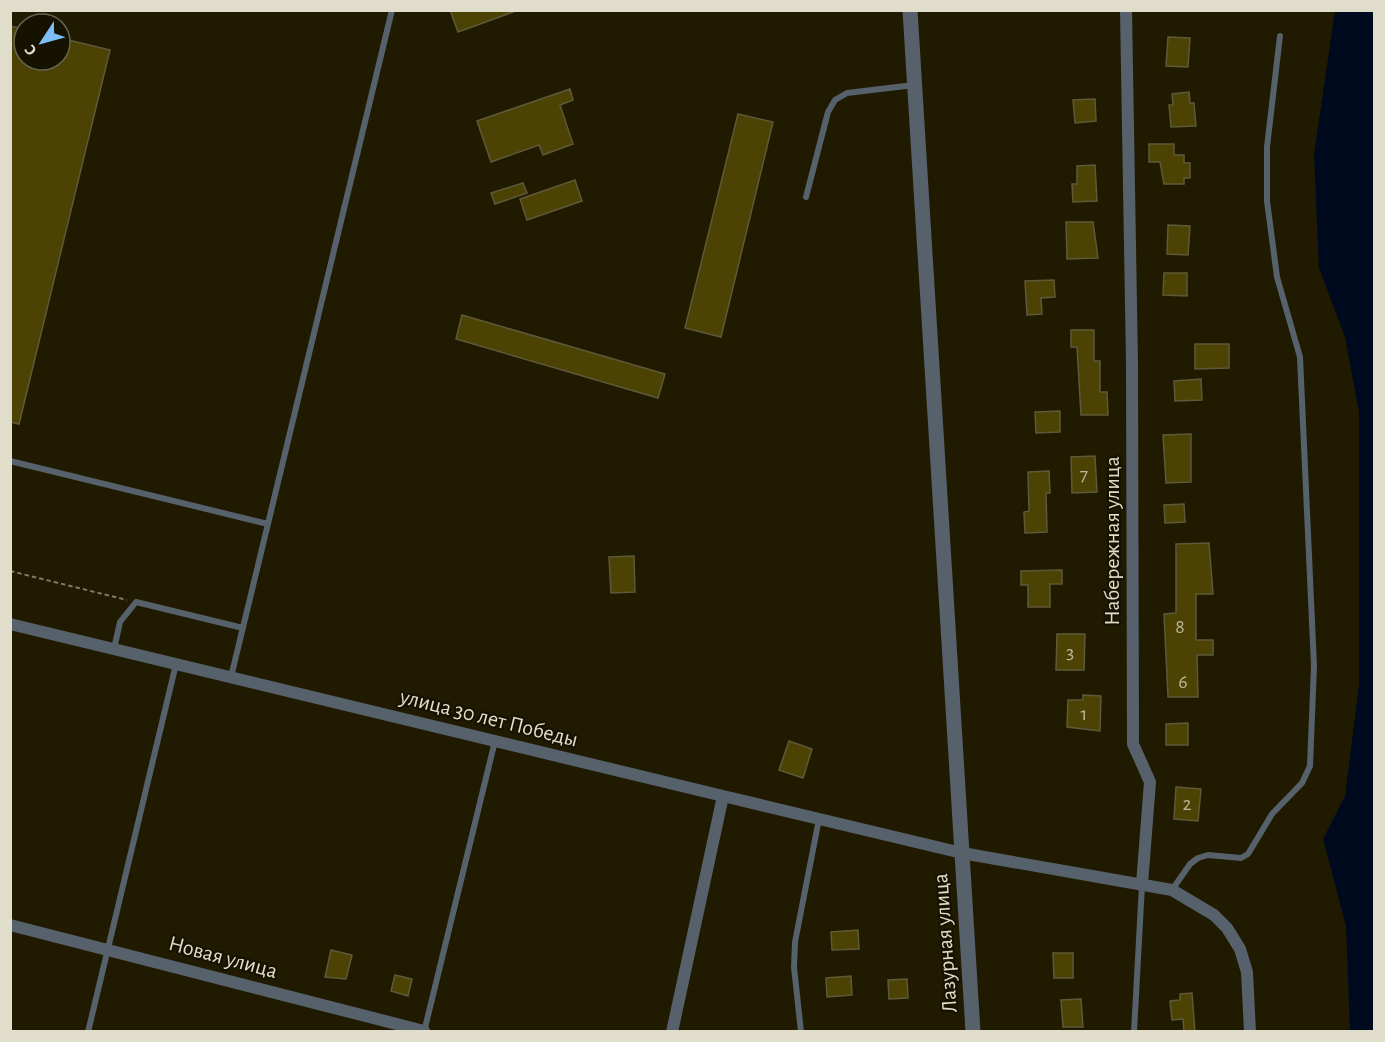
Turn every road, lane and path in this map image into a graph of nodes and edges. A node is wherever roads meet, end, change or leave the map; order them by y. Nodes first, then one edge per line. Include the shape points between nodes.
1 (392, 10) edge
2 (910, 10) edge
3 (1126, 10) edge
4 (1280, 36) dead end
5 (915, 85) junction
6 (806, 197) dead end
7 (10, 461) edge
8 (268, 524) junction
9 (10, 571) edge
10 (136, 602) junction
11 (10, 624) edge
12 (243, 628) junction
13 (114, 649) junction
14 (176, 664) junction
15 (231, 677) junction
16 (495, 741) junction
17 (723, 796) junction
18 (819, 819) junction
19 (962, 853) junction
20 (1142, 884) junction
21 (1172, 890) junction
22 (10, 926) edge
23 (109, 949) junction
24 (424, 1031) edge
25 (88, 1032) edge
26 (672, 1032) edge
27 (801, 1032) edge
28 (973, 1032) edge
29 (1134, 1032) edge
30 (1250, 1032) edge

1 - 8 lane
2 - 5 street, Лазурная улица
3 - 20 street, Набережная улица via 1133,744 1150,782
4 - 21 lane via 1267,147 1267,201 1277,277 1300,357 1314,666 1310,765 1302,783 1272,814 1248,854 1241,858 1198,858
5 - 6 lane via 847,93 835,100 828,112
5 - 19 street, Лазурная улица
7 - 8 lane
8 - 12 lane
9 - 10 path
10 - 12 lane
10 - 13 lane via 120,622
11 - 13 street, улица 30 лет Победы
12 - 15 lane
13 - 14 street, улица 30 лет Победы
14 - 15 street, улица 30 лет Победы
14 - 23 lane
15 - 16 street, улица 30 лет Победы
16 - 17 street, улица 30 лет Победы
16 - 24 lane
17 - 18 street, улица 30 лет Победы
17 - 26 street
18 - 19 street, улица 30 лет Победы
18 - 27 lane via 795,942
19 - 20 street
19 - 28 street, Лазурная улица
20 - 21 street
20 - 29 lane
21 - 30 street via 1214,915 1240,949 1247,972
22 - 23 street, Новая улица
23 - 24 street, Новая улица
23 - 25 lane

